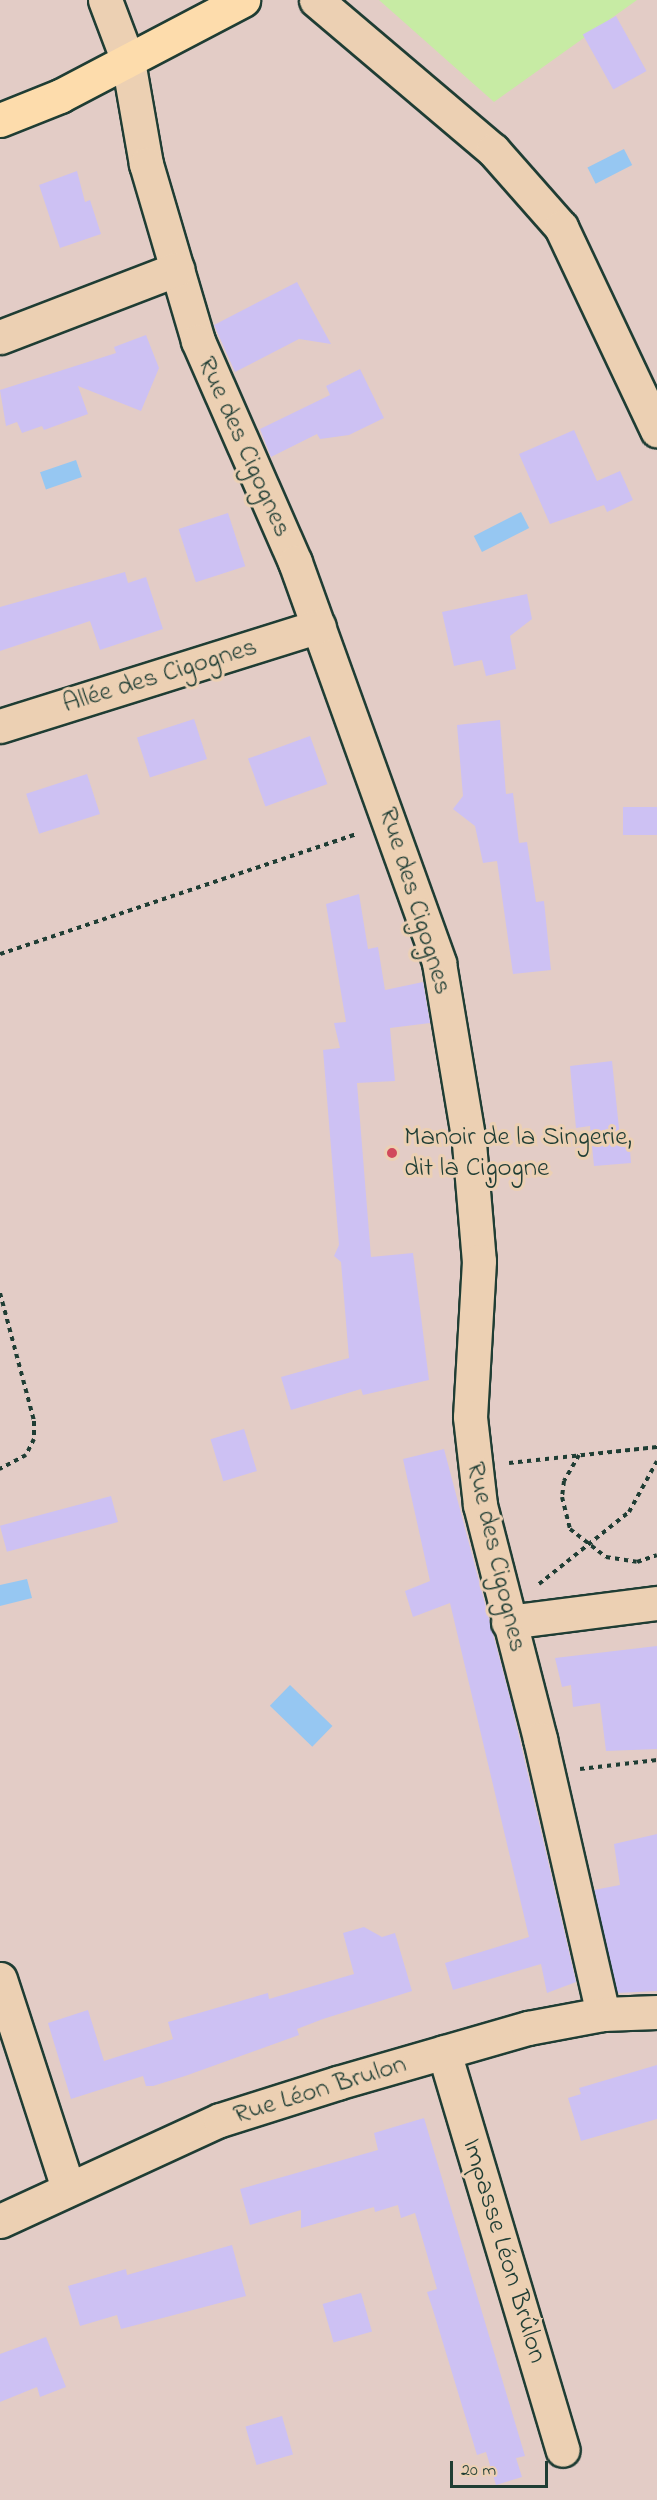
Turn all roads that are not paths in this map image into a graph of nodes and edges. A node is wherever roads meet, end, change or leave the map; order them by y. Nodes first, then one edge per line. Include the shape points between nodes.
1 (105, 0) edge
2 (243, 0) edge
3 (316, 0) edge
4 (128, 61) junction
5 (0, 120) edge
6 (177, 269) junction
7 (0, 337) edge
8 (657, 430) edge
9 (319, 626) junction
10 (0, 726) edge
11 (657, 1603) edge
12 (508, 1622) junction
13 (0, 1980) edge
14 (657, 2012) edge
15 (603, 2014) junction
16 (444, 2052) junction
17 (68, 2188) junction
18 (0, 2221) edge
19 (563, 2450) dead end

1 - 4 street, Rue des Cigognes
2 - 4 main road
3 - 8 street via 493,150 561,227
4 - 5 main road via 60,96
4 - 6 street, Rue des Cigognes via 146,164
6 - 7 street
6 - 9 street, Rue des Cigognes via 202,351
9 - 10 street, Allée des Cigognes
9 - 12 street, Rue des Cigognes via 439,963 469,1143 479,1261 470,1397 474,1466
11 - 12 street
12 - 15 street, Rue des Cigognes via 548,1773
13 - 17 street
14 - 15 street, Rue Léon Brulon
15 - 16 street, Rue Léon Brulon via 528,2028
16 - 17 street, Rue Léon Brulon via 220,2120
16 - 19 street, Impasse Léon Brûlon
17 - 18 street, Rue Léon Brulon

